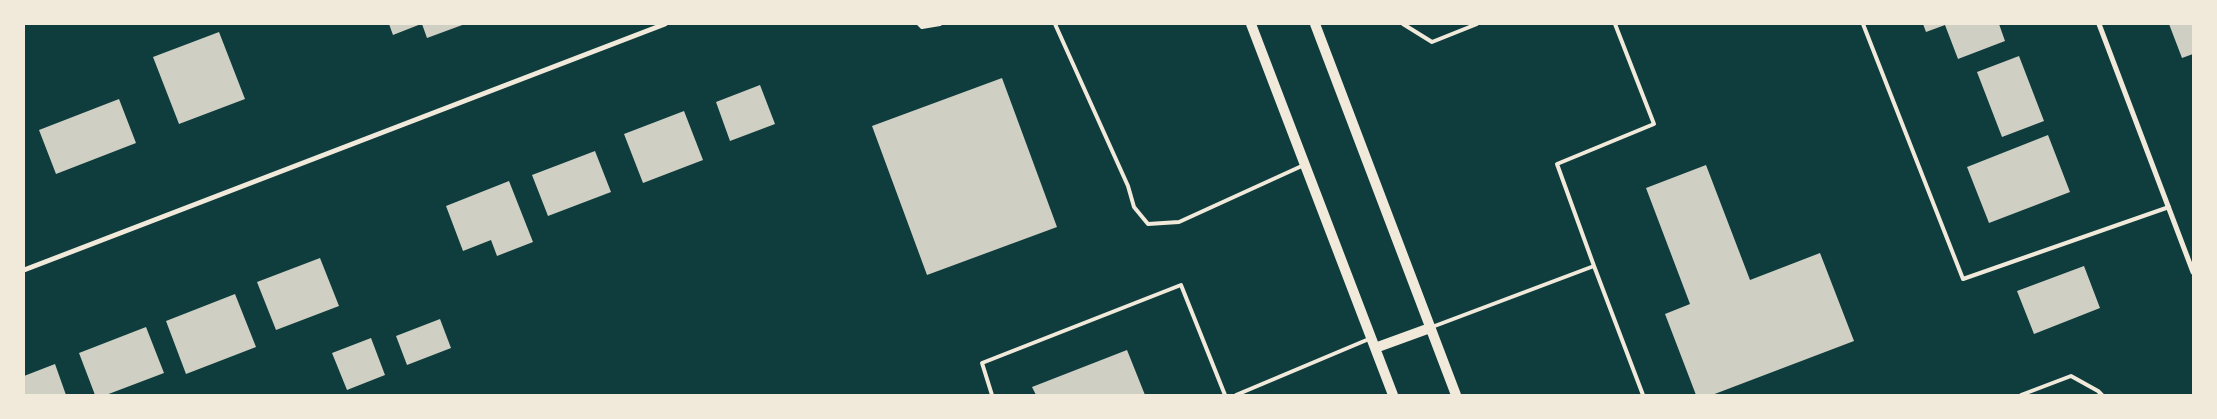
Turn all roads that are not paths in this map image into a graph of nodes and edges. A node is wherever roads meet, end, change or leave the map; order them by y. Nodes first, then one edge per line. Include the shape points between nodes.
1 (665, 24) edge
2 (919, 24) edge
3 (940, 24) edge
4 (1055, 24) edge
5 (1251, 24) edge
6 (1315, 24) edge
7 (1403, 24) edge
8 (1477, 24) edge
9 (1615, 24) edge
10 (1863, 24) edge
11 (2099, 24) edge
12 (1305, 165) junction
13 (2168, 207) junction
14 (1594, 266) junction
15 (24, 270) edge
16 (2193, 272) edge
17 (1430, 328) junction
18 (1373, 343) junction
19 (992, 395) edge
20 (1225, 395) edge
21 (1236, 395) edge
22 (1393, 395) edge
23 (1456, 395) edge
24 (1643, 395) edge
25 (2021, 395) edge
26 (2102, 395) edge

1 - 15 street
2 - 3 lane via 922,27
4 - 12 lane via 1128,186 1134,207 1148,224 1179,222
5 - 12 main road
6 - 17 main road
7 - 8 lane via 1432,42
9 - 14 lane via 1654,124 1557,164
10 - 13 lane via 1963,279
11 - 13 street
12 - 18 main road
13 - 16 street
14 - 17 lane
14 - 24 lane
17 - 18 main road
17 - 23 main road
18 - 21 lane
18 - 22 main road
19 - 20 lane via 982,363 1181,286
25 - 26 lane via 2071,376

